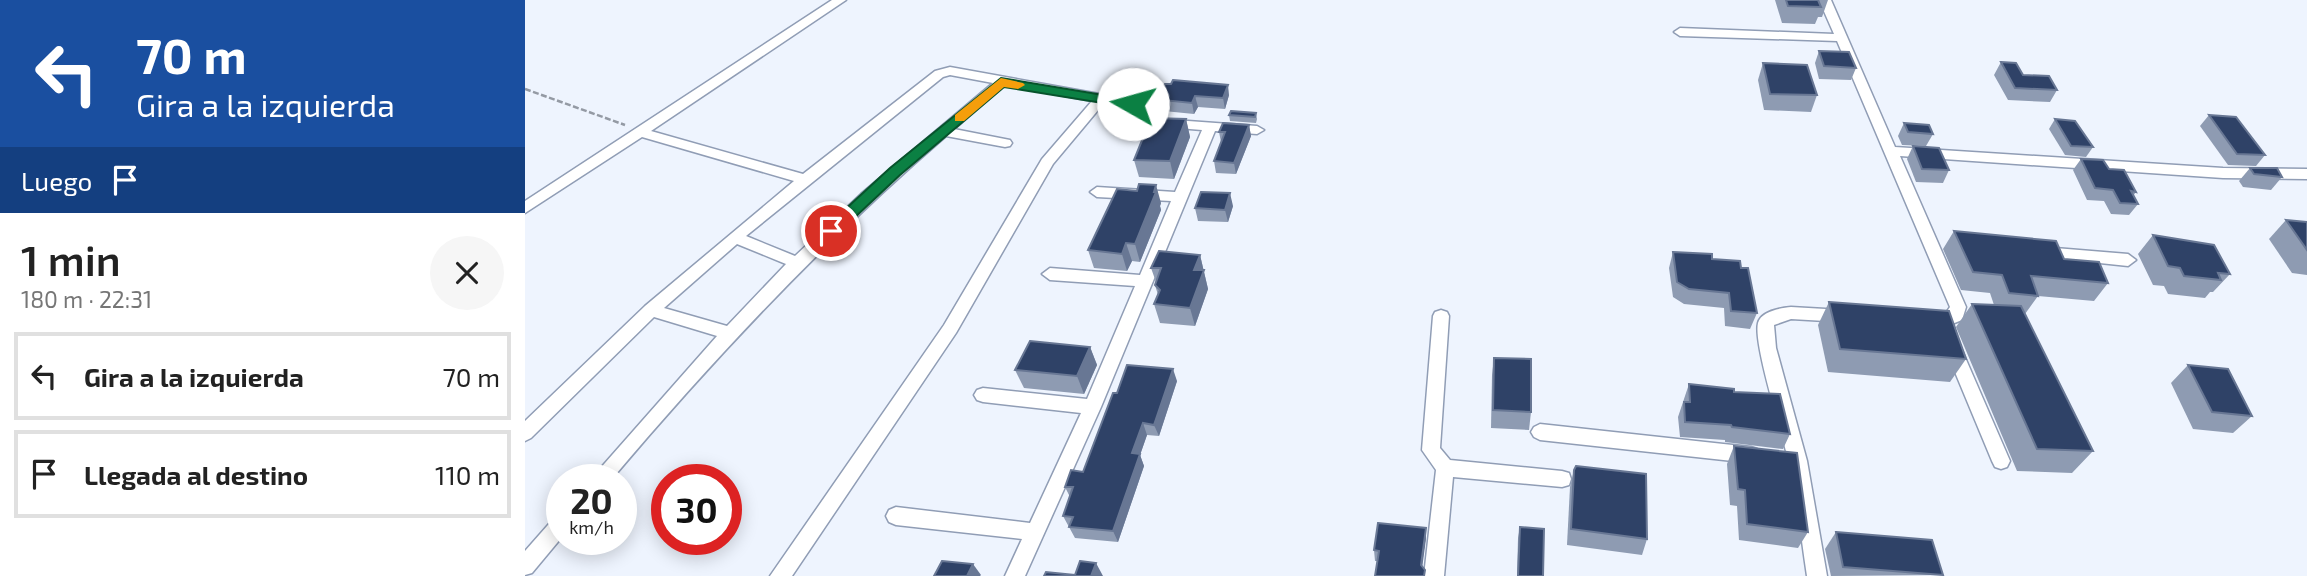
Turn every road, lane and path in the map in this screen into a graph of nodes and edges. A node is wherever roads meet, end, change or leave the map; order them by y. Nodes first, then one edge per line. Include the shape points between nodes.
1 (840, 0) edge
2 (1825, 0) edge
3 (1679, 32) dead end
4 (1841, 38) junction
5 (1001, 82) junction
6 (525, 89) edge
7 (1099, 100) junction
8 (1133, 104) dead end
9 (1133, 121) dead end
10 (1210, 127) junction
11 (1257, 130) dead end
12 (641, 131) junction
13 (944, 131) junction
14 (1005, 143) dead end
15 (1890, 151) junction
16 (2307, 174) edge
17 (803, 179) junction
18 (1097, 192) dead end
19 (1179, 197) junction
20 (525, 208) edge
21 (735, 237) junction
22 (2022, 250) edge
23 (2128, 260) dead end
24 (798, 263) junction
25 (1051, 274) dead end
26 (1144, 281) junction
27 (651, 310) junction
28 (1441, 316) dead end
29 (1864, 317) edge
30 (1916, 319) edge
31 (1941, 320) junction
32 (730, 333) junction
33 (983, 395) dead end
34 (1092, 407) junction
35 (1540, 432) dead end
36 (525, 433) edge
37 (1785, 459) junction
38 (2001, 461) dead end
39 (613, 464) edge
40 (1445, 468) junction
41 (1562, 479) dead end
42 (896, 516) dead end
43 (1034, 532) junction
44 (546, 542) edge
45 (525, 566) edge
46 (781, 576) edge
47 (1015, 576) edge
48 (1434, 576) edge
49 (1817, 576) edge

1 - 12 street
2 - 4 street
3 - 4 street
4 - 15 street
5 - 7 street
5 - 13 street
5 - 17 street via 950,71 939,74
6 - 12 path
7 - 8 street
7 - 46 street via 1047,162 950,329
9 - 10 street
10 - 11 street
10 - 19 street
12 - 17 street
12 - 20 street
13 - 14 street
13 - 24 street
15 - 16 street via 2223,173
15 - 31 street via 1936,241 1958,307 1956,316
17 - 21 street
18 - 19 street
19 - 26 street
21 - 24 street
21 - 27 street
22 - 23 street
24 - 32 street
25 - 26 street
26 - 34 street
27 - 32 street
27 - 36 street
28 - 40 street via 1431,450
29 - 37 street via 1787,313 1766,323
30 - 31 street
31 - 38 street
32 - 39 street
33 - 34 street
34 - 43 street
35 - 37 street
37 - 49 street
40 - 41 street
40 - 48 street
42 - 43 street
43 - 47 street
44 - 45 street

